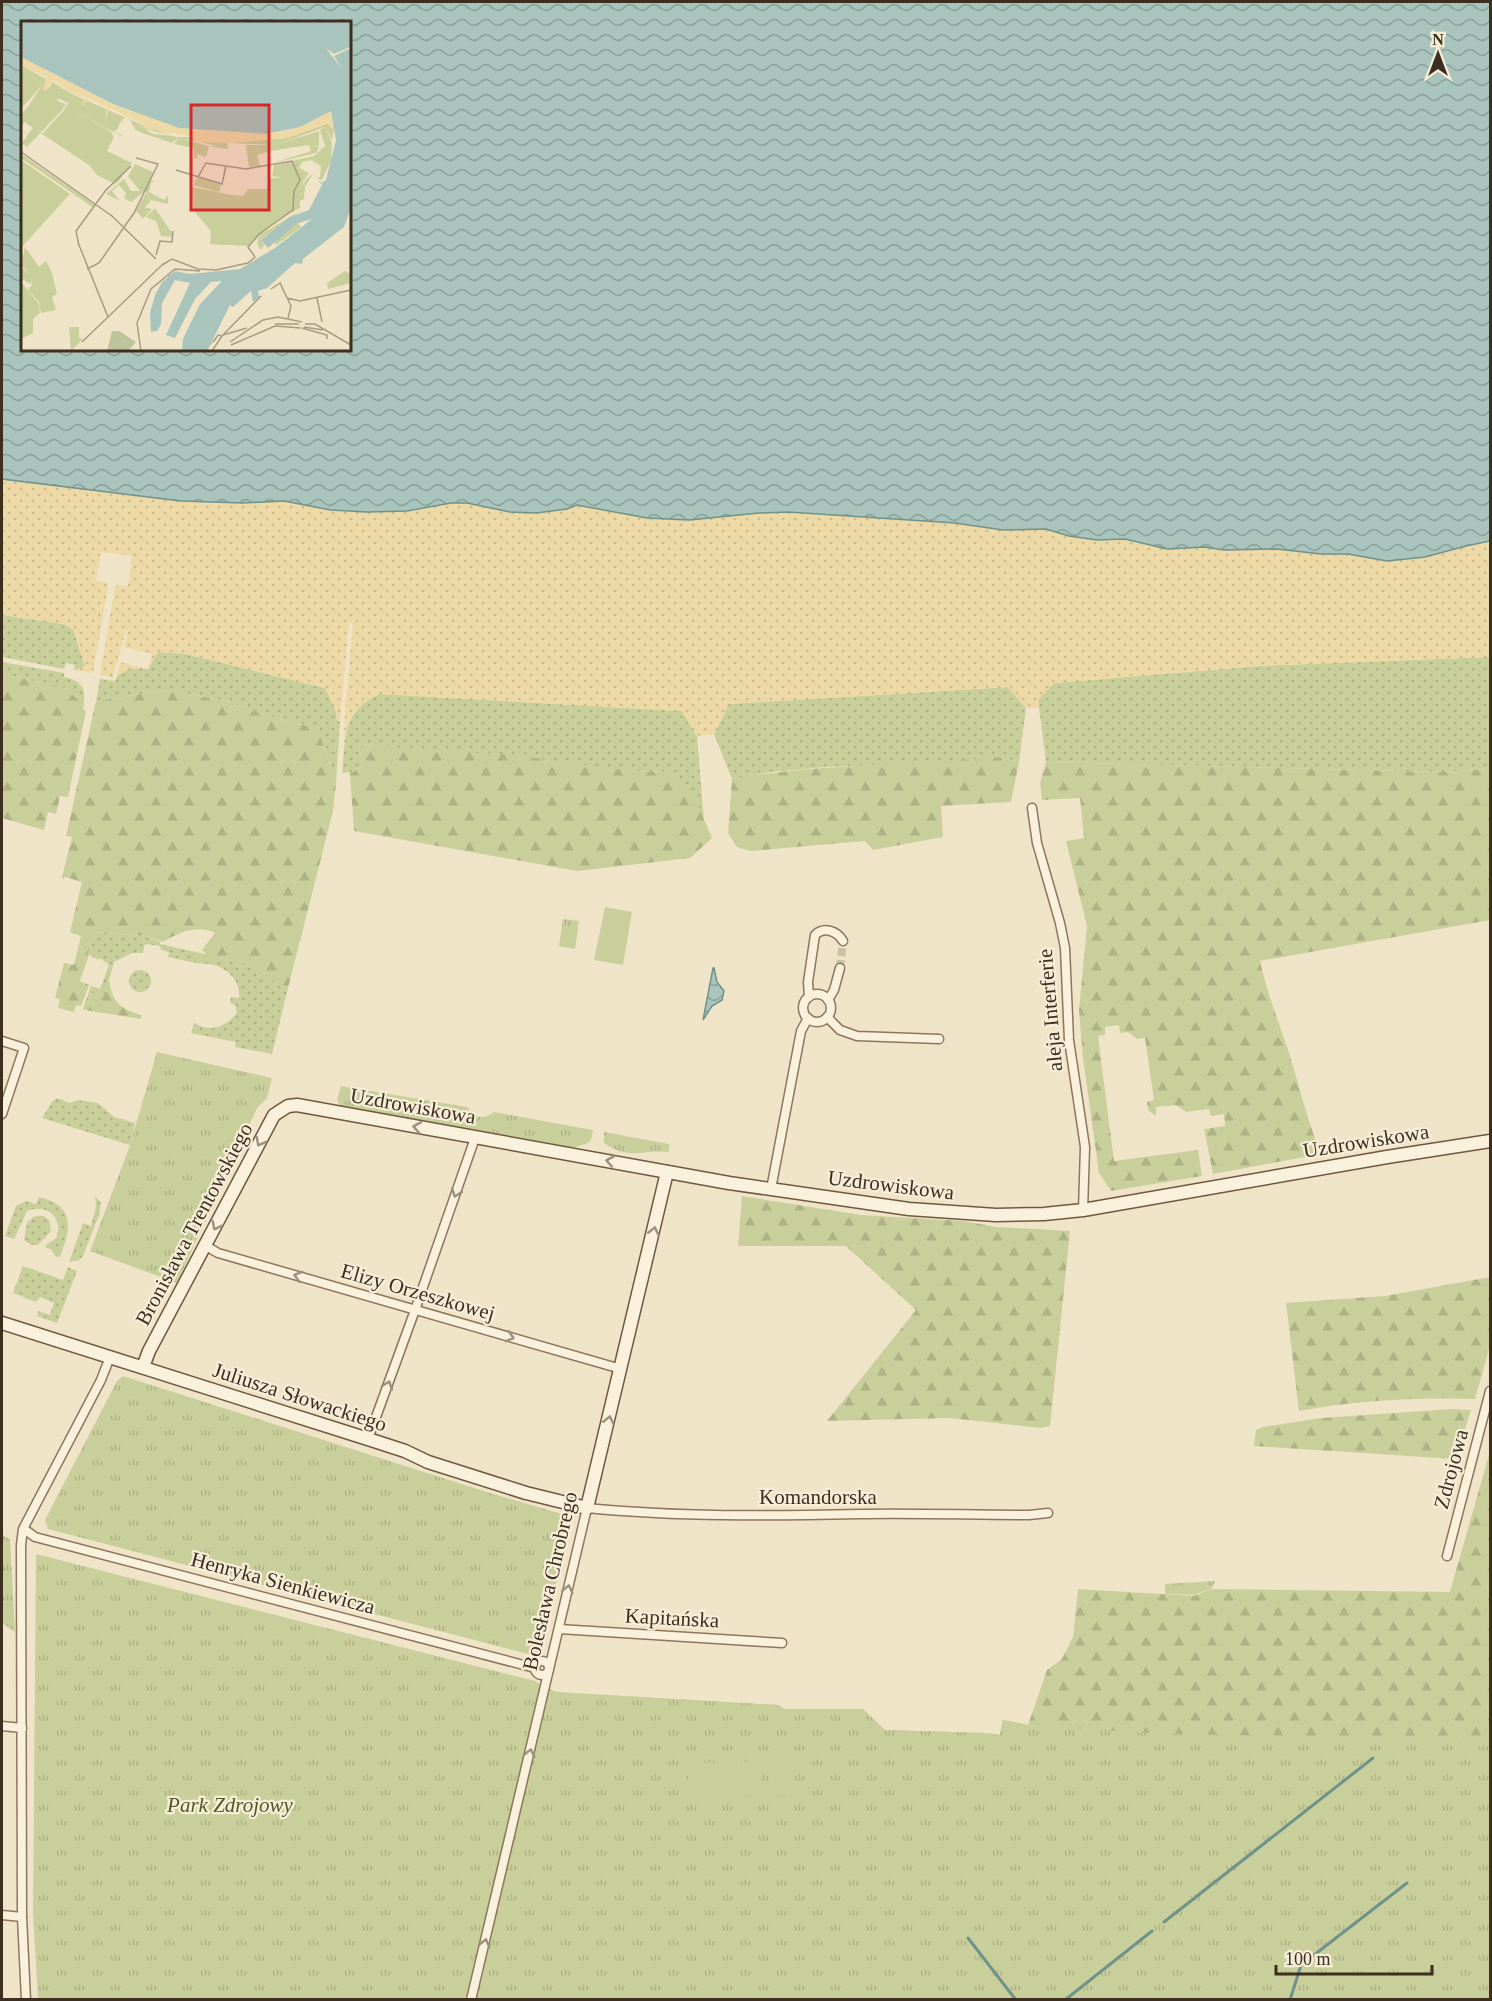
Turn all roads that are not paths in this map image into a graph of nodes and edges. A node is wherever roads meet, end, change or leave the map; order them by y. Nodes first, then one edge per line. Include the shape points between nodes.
1 (1032, 808) dead end
2 (843, 941) dead end
3 (840, 968) tunnel mouth
4 (808, 997) junction
5 (828, 1000) junction
6 (827, 1017) junction
7 (808, 1018) junction
8 (939, 1039) dead end
9 (2, 1041) edge
10 (288, 1106) joint
11 (2, 1114) edge
12 (475, 1138) junction
13 (1491, 1141) edge
14 (667, 1172) junction
15 (771, 1189) junction
16 (1083, 1210) junction
17 (206, 1246) junction
18 (415, 1310) junction
19 (2, 1323) edge
20 (110, 1357) junction
21 (143, 1367) junction
22 (621, 1369) junction
23 (1491, 1391) edge
24 (368, 1439) junction
25 (587, 1508) junction
26 (1048, 1513) dead end
27 (24, 1529) junction
28 (1447, 1556) dead end
29 (559, 1629) junction
30 (782, 1643) dead end
31 (551, 1663) junction
32 (2, 1726) edge
33 (22, 1728) junction
34 (2, 1915) edge
35 (22, 1917) junction
36 (26, 2000) edge
37 (471, 2000) edge

1 - 16 street, aleja Interferie via 1037,843 1065,948 1069,1040 1085,1147
2 - 4 street via 839,934 829,930 815,935
3 - 5 street
4 - 5 street via 821,995
4 - 7 street via 803,1009
5 - 6 street
6 - 7 street via 819,1022
6 - 8 street via 840,1029 857,1036
7 - 15 street via 801,1031
9 - 11 street via 24,1048
12 -> 10 street, Uzdrowiskowa
10 -> 17 street, Bronisława Trentowskiego via 274,1115
14 -> 12 street, Uzdrowiskowa
12 -> 18 street
13 - 16 street, Uzdrowiskowa
14 - 15 street, Uzdrowiskowa
22 -> 14 street, Bolesława Chrobrego
15 - 16 street, Uzdrowiskowa via 909,1209 996,1215
18 -> 17 street, Elizy Orzeszkowej via 218,1253
17 - 21 street, Bronisława Trentowskiego
18 -> 22 street, Elizy Orzeszkowej
24 -> 18 street
19 - 20 street, Juliusza Słowackiego
20 - 21 street, Juliusza Słowackiego
20 - 27 street
21 - 24 street, Juliusza Słowackiego
25 -> 22 street, Bolesława Chrobrego
23 - 28 street, Zdrojowa
24 - 25 street, Juliusza Słowackiego via 526,1493
25 - 26 street, Komandorska via 809,1516
29 -> 25 street, Bolesława Chrobrego
27 - 31 street, Henryka Sienkiewicza via 61,1544 536,1668 541,1661
27 - 33 street
29 - 30 street, Kapitańska
29 - 31 street, Bolesława Chrobrego
37 -> 31 street, Bolesława Chrobrego
32 - 33 street
33 - 35 street
34 - 35 street
35 - 36 street

